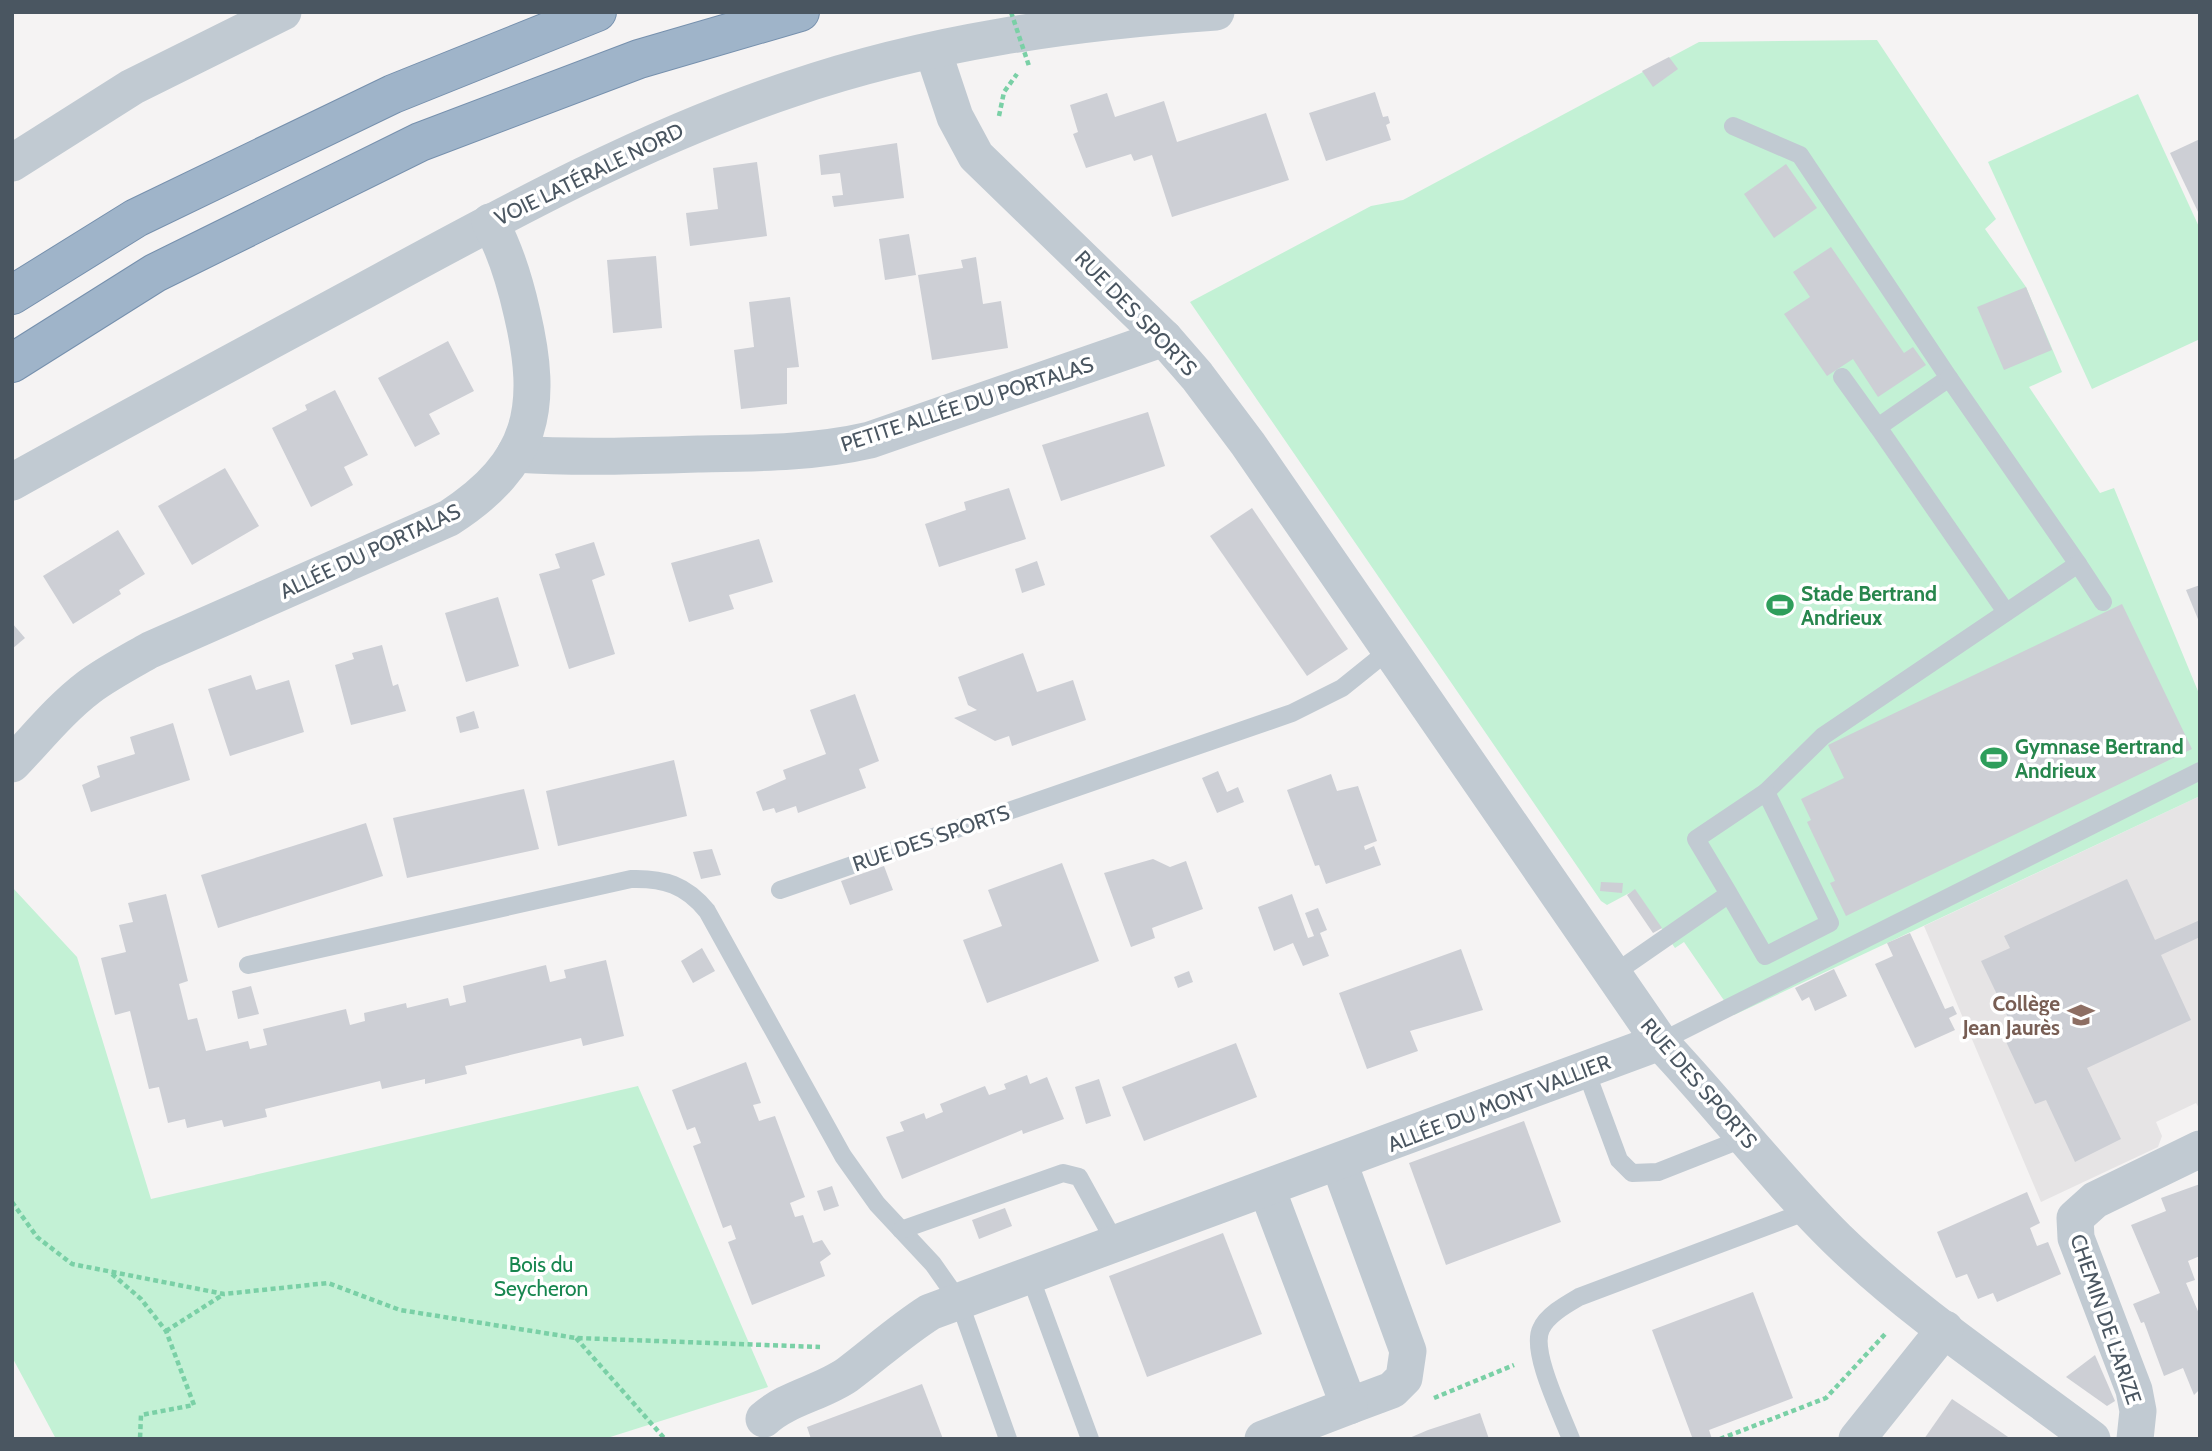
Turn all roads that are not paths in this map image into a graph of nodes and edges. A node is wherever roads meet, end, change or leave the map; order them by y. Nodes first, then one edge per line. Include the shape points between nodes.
1 (283, 12) edge
2 (597, 12) edge
3 (800, 12) edge
4 (1216, 12) edge
5 (933, 51) junction
6 (1733, 127) dead end
7 (12, 163) edge
8 (490, 222) junction
9 (12, 295) edge
10 (1164, 338) junction
11 (12, 363) edge
12 (1842, 377) dead end
13 (1949, 379) junction
14 (1878, 427) junction
15 (515, 454) junction
16 (12, 482) edge
17 (2078, 564) junction
18 (2104, 603) dead end
19 (2006, 612) junction
20 (1388, 651) junction
21 (12, 764) edge
22 (2200, 771) edge
23 (1766, 792) junction
24 (780, 890) dead end
25 (1729, 894) junction
26 (248, 965) dead end
27 (1612, 975) junction
28 (1660, 1042) junction
29 (1586, 1071) junction
30 (1746, 1137) junction
31 (2200, 1150) edge
32 (1339, 1163) junction
33 (1267, 1189) junction
34 (1810, 1210) junction
35 (901, 1230) junction
36 (1116, 1244) junction
37 (1030, 1276) junction
38 (959, 1301) junction
39 (1945, 1329) junction
40 (1349, 1406) junction
41 (761, 1429) edge
42 (1008, 1439) edge
43 (1090, 1439) edge
44 (1263, 1439) edge
45 (1571, 1439) edge
46 (1857, 1439) edge
47 (2092, 1439) edge
48 (2134, 1439) edge

1 - 7 street via 132,87
2 - 9 highway via 393,94 136,218
3 - 11 highway via 639,59 420,142 155,273
4 - 5 street, VOIE LATÉRALE NORD via 1075,24
5 - 8 street, VOIE LATÉRALE NORD via 794,88 673,132
5 - 10 street, RUE DES SPORTS via 950,105 976,156
6 - 13 lane via 1800,155
8 - 15 street, ALLÉE DU PORTALAS via 514,279 533,362 532,411
8 - 16 street, VOIE LATÉRALE NORD
10 - 15 street, PETITE ALLÉE DU PORTALAS via 840,447 778,453
10 - 20 street, RUE DES SPORTS via 1248,444
12 - 14 lane
13 - 14 lane
13 - 17 lane
14 - 19 lane
15 - 21 street, ALLÉE DU PORTALAS via 482,493 449,518 150,650 117,669 71,703
17 - 18 lane
17 - 19 lane
19 - 23 lane via 1823,736
20 - 24 lane, RUE DES SPORTS via 1342,688 1292,713
20 - 27 street, RUE DES SPORTS
22 - 28 lane
23 - 25 lane via 1696,839
23 - 25 lane via 1830,923 1765,956
25 - 27 lane
26 - 35 lane via 591,886 655,878 679,885 694,894 707,911 821,1120 860,1182
27 - 28 street, RUE DES SPORTS
28 - 29 street, ALLÉE DU MONT VALLIER
28 - 30 street, RUE DES SPORTS
29 - 30 lane via 1619,1160 1632,1173 1658,1172
29 - 32 street, ALLÉE DU MONT VALLIER
30 - 34 street, RUE DES SPORTS
31 - 48 street, CHEMIN DE L'ARIZE via 2095,1200 2075,1218 2076,1238 2134,1390 2138,1412
32 - 33 street, ALLÉE DU MONT VALLIER
32 - 40 street via 1409,1361 1404,1377 1392,1390
33 - 36 street, ALLÉE DU MONT VALLIER
33 - 40 street
34 - 39 street, RUE DES SPORTS via 1869,1268
34 - 45 lane via 1562,1307 1541,1328 1539,1342
35 - 36 lane via 1063,1173 1079,1177
35 - 38 lane
36 - 37 street, ALLÉE DU MONT VALLIER
37 - 38 street, ALLÉE DU MONT VALLIER
37 - 43 lane
38 - 41 street, ALLÉE DU MONT VALLIER via 930,1312 847,1375 784,1405
38 - 42 lane
39 - 46 street
39 - 47 street, RUE DES SPORTS
40 - 44 street

